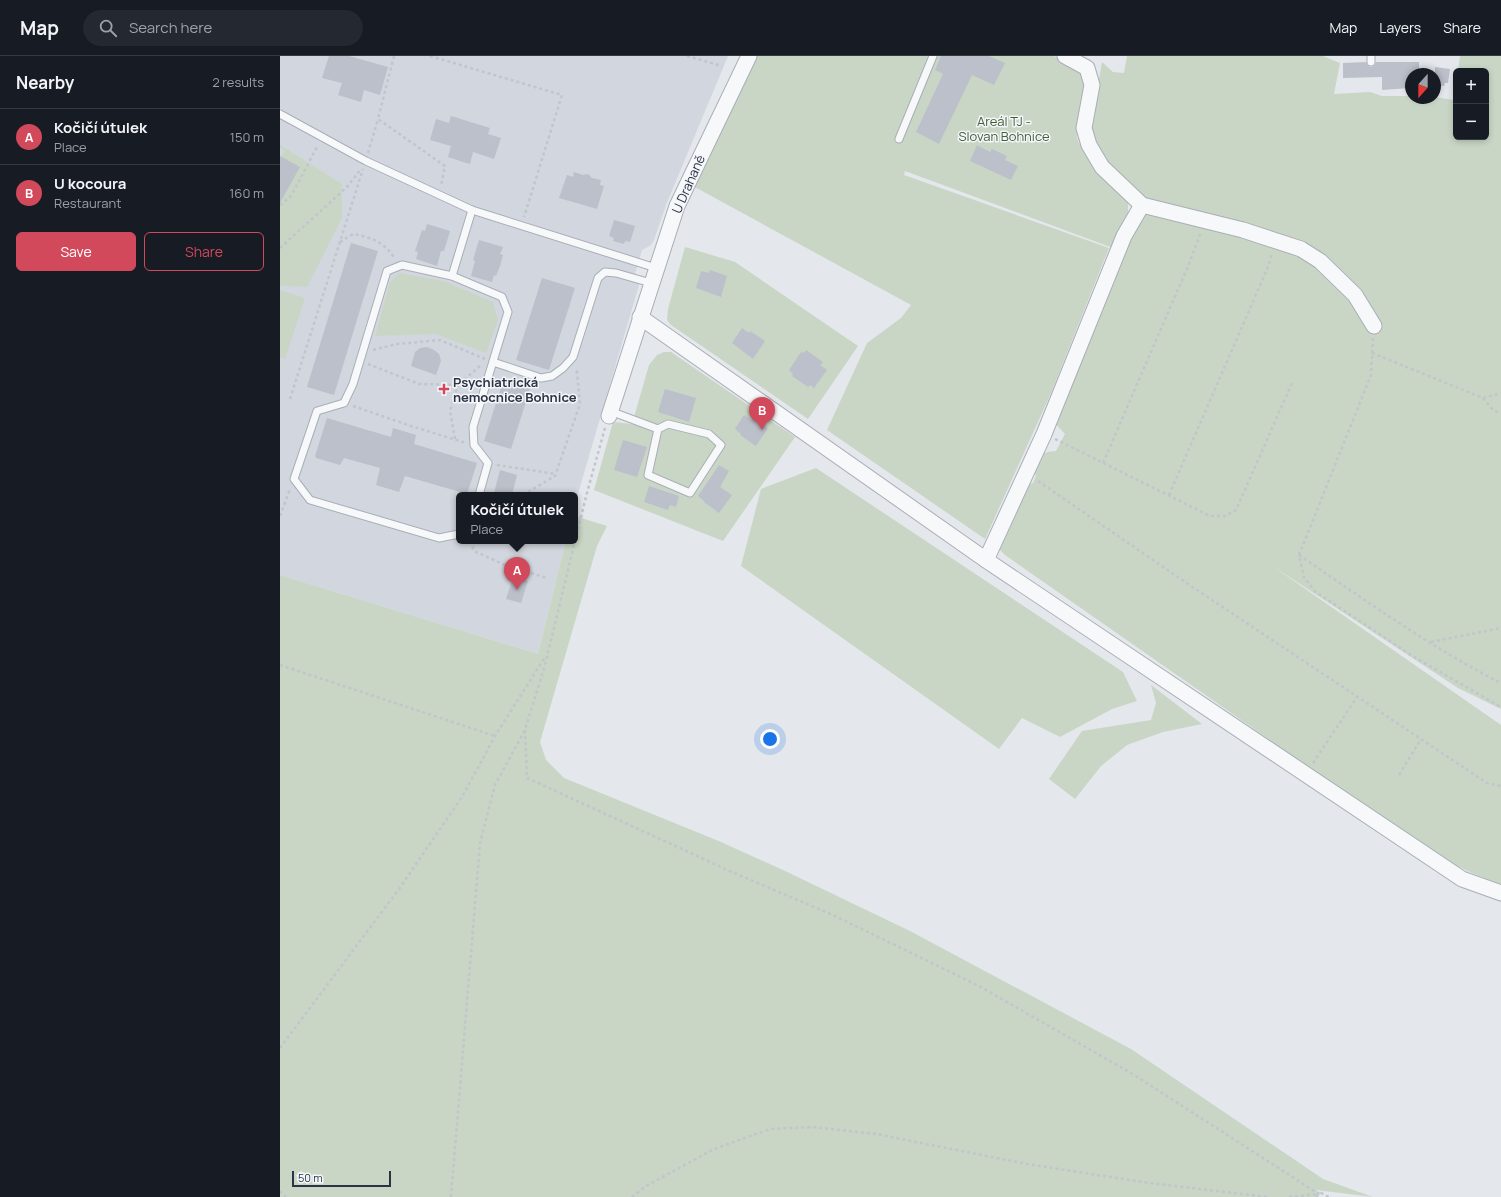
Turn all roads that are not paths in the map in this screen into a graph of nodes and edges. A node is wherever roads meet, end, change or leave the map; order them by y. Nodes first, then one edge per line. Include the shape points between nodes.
1 (749, 56) edge
2 (933, 56) edge
3 (1065, 56) edge
4 (280, 114) edge
5 (899, 139) dead end
6 (1142, 205) junction
7 (472, 210) junction
8 (656, 268) junction
9 (452, 276) junction
10 (651, 282) junction
11 (640, 317) junction
12 (1374, 326) road end
13 (493, 362) junction
14 (610, 413) joint
15 (658, 429) junction
16 (480, 492) edge
17 (456, 535) edge
18 (986, 560) junction
19 (1501, 893) edge

1 - 8 street, U Drahaně via 677,206
2 - 5 lane
3 - 6 street via 1087,68 1092,85 1084,128 1089,145 1102,167
4 - 7 lane via 366,161
6 - 12 street via 1243,230 1301,249 1320,260 1356,295
6 - 18 street via 1124,236 1044,434
7 - 8 lane
7 - 9 lane
8 - 10 street, U Drahaně
9 - 13 lane via 502,296 508,312
9 - 17 lane via 402,265 387,271 353,384 344,403 316,410 294,479 310,500 439,538
10 - 11 street, U Drahaně
10 - 13 lane via 605,272 598,278 573,357 552,376 541,378
11 - 14 street, U Drahaně
11 - 18 street
13 - 16 lane via 474,427 474,445 488,463
14 - 15 lane
15 - 15 lane via 648,475 690,493 721,445 709,434 668,424
18 - 19 street via 1462,879

